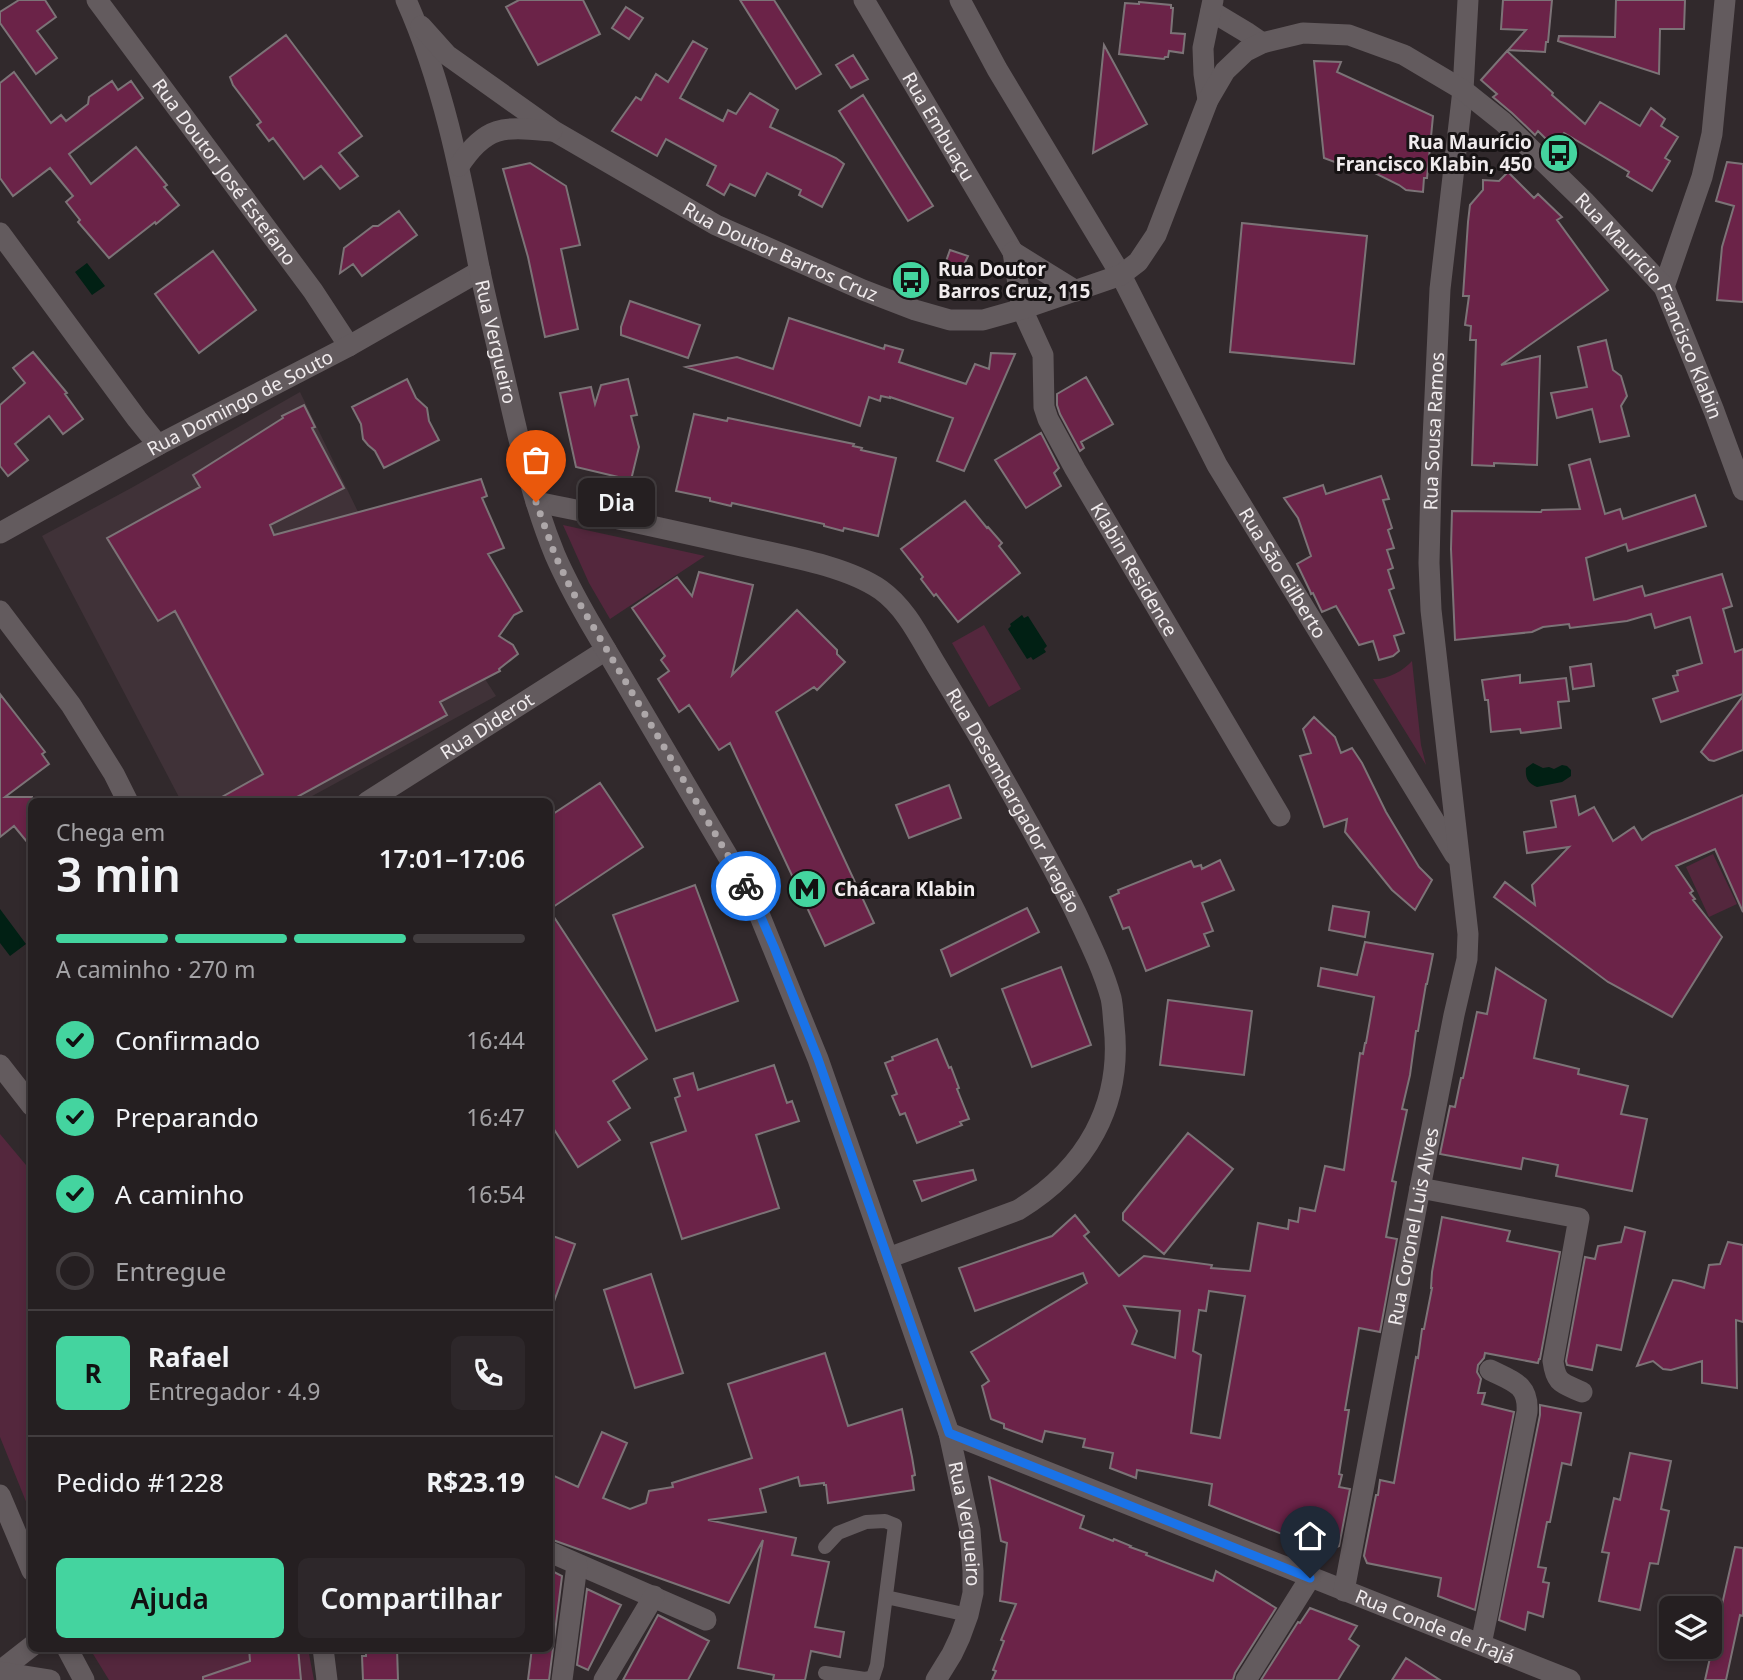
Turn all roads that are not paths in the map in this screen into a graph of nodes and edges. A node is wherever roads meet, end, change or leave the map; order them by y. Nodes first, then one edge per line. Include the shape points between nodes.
1 (97, 0) edge
2 (864, 0) edge
3 (960, 0) edge
4 (1468, 0) edge
5 (1725, 0) edge
6 (1212, 6) edge
7 (411, 10) edge
8 (1262, 43) junction
9 (1463, 90) junction
10 (1208, 100) junction
11 (554, 131) junction
12 (459, 166) junction
13 (0, 233) edge
14 (1013, 252) junction
15 (480, 271) junction
16 (1121, 275) junction
17 (1664, 287) junction
18 (1076, 290) junction
19 (1022, 309) junction
20 (349, 346) junction
21 (158, 445) junction
22 (1743, 490) edge
23 (536, 502) junction
24 (0, 533) edge
25 (0, 611) edge
26 (606, 650) junction
27 (126, 798) edge
28 (372, 798) edge
29 (1280, 816) dead end
30 (1460, 862) junction
31 (0, 1065) edge
32 (28, 1101) edge
33 (1420, 1188) junction
34 (888, 1258) junction
35 (1490, 1370) dead end
36 (1582, 1392) dead end
37 (949, 1433) junction
38 (0, 1494) edge
39 (825, 1547) dead end
40 (553, 1553) edge
41 (28, 1560) edge
42 (577, 1565) junction
43 (1310, 1578) junction
44 (1344, 1591) junction
45 (654, 1595) junction
46 (886, 1597) junction
47 (968, 1615) junction
48 (706, 1620) dead end
49 (1481, 1644) junction
50 (28, 1649) edge
51 (69, 1652) edge
52 (324, 1652) edge
53 (0, 1671) edge
54 (825, 1673) dead end
55 (50, 1680) edge
56 (84, 1680) edge
57 (327, 1680) edge
58 (562, 1680) edge
59 (604, 1680) edge
60 (936, 1680) edge
61 (1246, 1680) edge
62 (1570, 1680) edge

1 - 20 street, Rua Doutor José Estefano
2 - 14 street, Rua Embuaçu
3 - 16 street, Rua São Gilberto via 996,69
4 - 9 street, Rua Sousa Ramos
5 - 17 street via 1710,145
6 - 8 street
6 - 10 street via 1202,48
7 - 11 street, Rua Doutor Barros Cruz via 447,55
7 - 12 street, Rua Vergueiro
8 - 9 street, Rua Maurício Francisco Klabin via 1303,33 1349,35 1404,55
8 - 10 street, Rua Maurício Francisco Klabin via 1234,61
9 - 17 street, Rua Maurício Francisco Klabin via 1584,201
9 - 30 street, Rua Sousa Ramos via 1440,289 1429,563
10 - 16 street, Rua Maurício Francisco Klabin via 1156,235 1138,262
11 - 12 street, Rua Doutor Barros Cruz via 495,131 480,140
11 - 19 street, Rua Doutor Barros Cruz via 716,225 915,310 950,320 983,320
12 - 15 street, Rua Vergueiro
13 - 21 street
14 - 18 street, Rua Embuaçu
14 - 19 street, Rua Embuaçu
15 - 20 street, Rua Domingo de Souto
15 - 23 street, Rua Vergueiro
16 - 18 street, Rua Doutor Barros Cruz
16 - 30 street, Rua São Gilberto via 1217,465
17 - 22 street, Rua Maurício Francisco Klabin
18 - 19 street, Rua Doutor Barros Cruz
19 - 29 street, Klabin Residence via 1043,355 1048,419
20 - 21 street, Rua Domingo de Souto
21 - 24 street, Rua Domingo de Souto
23 - 26 street, Rua Vergueiro via 571,589
23 - 34 street, Rua Desembargador Aragão via 816,563 881,590 899,605 965,712 1045,852 1096,954 1112,1001 1117,1045 1110,1097 1091,1140 1050,1187 1018,1210
25 - 27 street via 71,705
26 - 28 street, Rua Diderot
26 - 34 street, Rua Vergueiro via 753,899 818,1059
30 - 33 street, Rua Coronel Luis Alves via 1467,959
31 - 32 street
33 - 36 street via 1578,1218 1553,1361 1559,1381
33 - 44 street, Rua Coronel Luis Alves
34 - 37 street, Rua Vergueiro
35 - 49 street via 1519,1384 1528,1402
37 - 43 street, Rua Conde de Irajá
37 - 47 street, Rua Vergueiro via 970,1530 973,1593
38 - 41 street
39 - 46 lane via 838,1533 866,1522 895,1525
40 - 42 street
42 - 45 street
42 - 58 street
43 - 44 street, Rua Conde de Irajá
43 - 61 street
44 - 49 street, Rua Conde de Irajá
45 - 48 street
45 - 59 street
46 - 47 lane
46 - 54 lane via 873,1677
47 - 60 street, Rua Vergueiro via 953,1654
49 - 62 street, Rua Conde de Irajá
50 - 53 street
51 - 56 street
52 - 57 street
53 - 55 street

